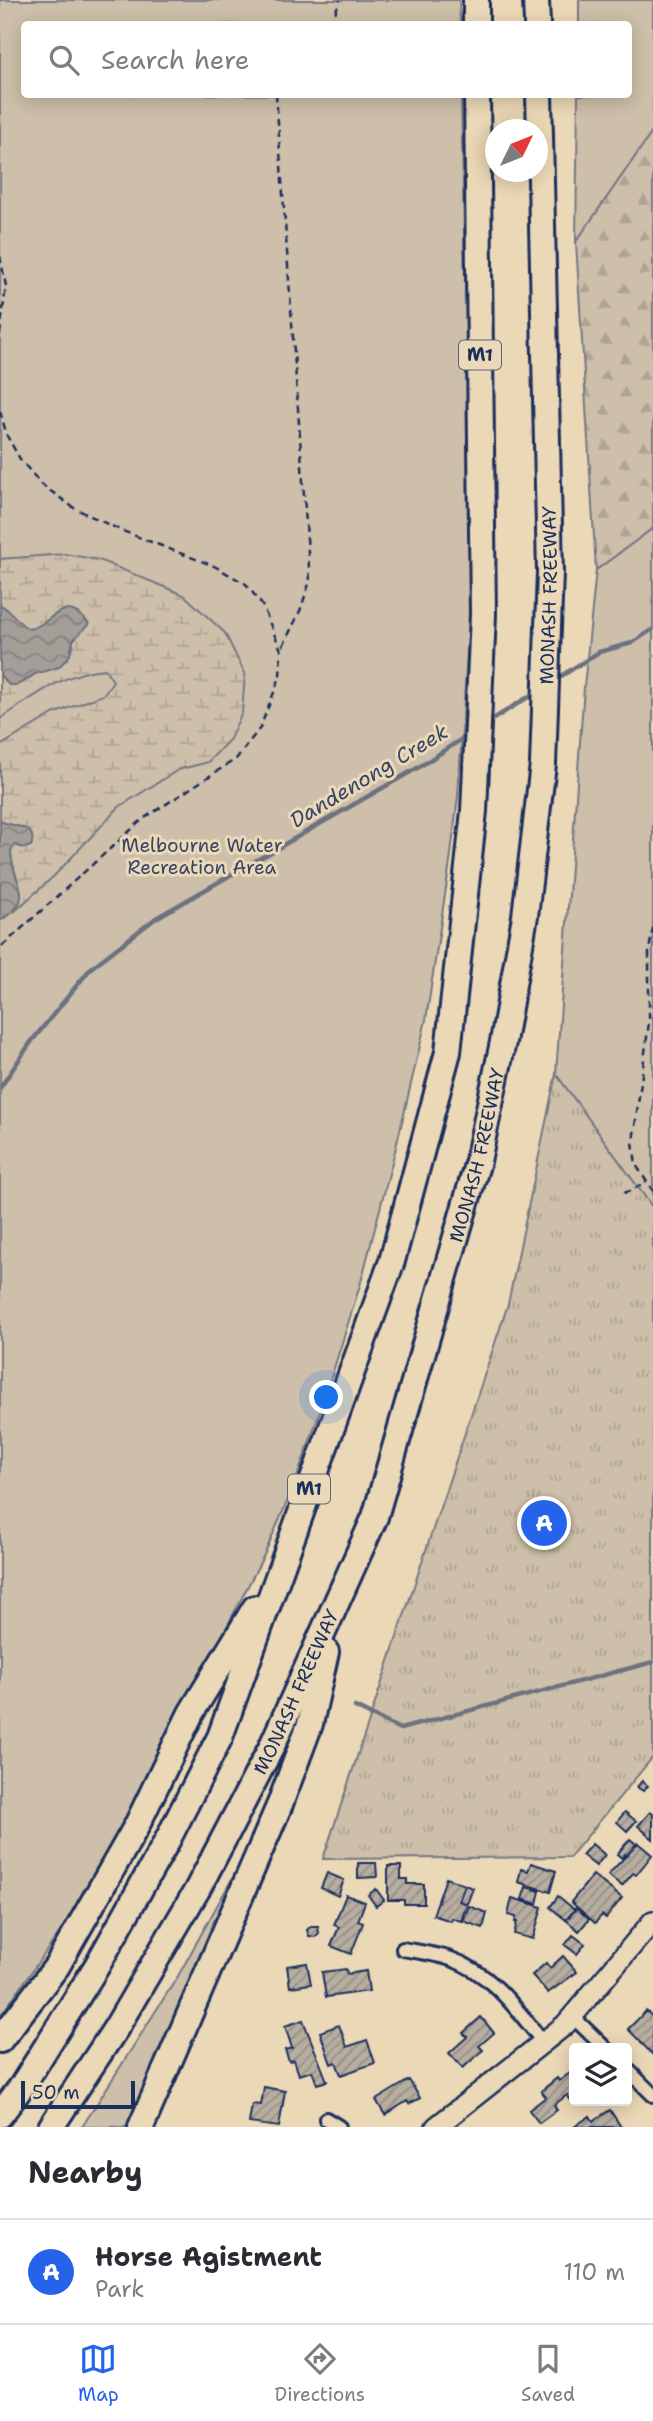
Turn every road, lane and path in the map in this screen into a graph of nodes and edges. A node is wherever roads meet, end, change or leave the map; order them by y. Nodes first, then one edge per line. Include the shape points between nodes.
1 (340, 0) edge
2 (476, 0) edge
3 (536, 0) edge
4 (332, 21) edge
5 (476, 21) edge
6 (537, 21) edge
7 (276, 98) edge
8 (477, 98) edge
9 (538, 98) edge
10 (0, 256) edge
11 (0, 334) edge
12 (0, 411) edge
13 (281, 650) junction
14 (653, 928) edge
15 (0, 948) edge
16 (646, 1181) junction
17 (653, 1191) edge
18 (624, 1193) dead end
19 (281, 1566) junction
20 (338, 1597) junction
21 (653, 1921) edge
22 (403, 1949) dead end
23 (573, 2017) junction
24 (0, 2040) edge
25 (544, 2043) junction
26 (600, 2043) edge
27 (632, 2074) edge
28 (653, 2095) edge
29 (0, 2115) edge
30 (326, 2119) dead end
31 (51, 2127) edge
32 (141, 2127) edge
33 (339, 2127) edge
34 (436, 2127) edge

1 - 4 path
2 - 5 highway
3 - 6 highway
7 - 13 path via 310,581
8 - 19 highway, M1 via 483,615 474,811 448,1052 392,1261
9 - 20 highway, MONASH FREEWAY via 550,572 543,764 525,916 478,1161 375,1517
10 - 11 path via 6,286
12 - 13 path via 7,436 41,484 74,508 214,566 246,584 262,605
13 - 15 path via 279,677 260,728 236,759 144,818
14 - 16 path via 649,1022 634,1142 636,1165
16 - 17 path
16 - 18 path
19 - 24 highway via 191,1713 136,1825 57,1966
19 - 29 highway, M1 via 220,1737 173,1830 98,1964
20 - 31 highway, MONASH FREEWAY via 271,1748 197,1890
20 - 32 highway via 301,1749
21 - 23 street
22 - 25 street via 452,1959 475,1970 498,1988
23 - 25 street
23 - 26 street
25 - 34 street
27 - 28 street
30 - 33 street

